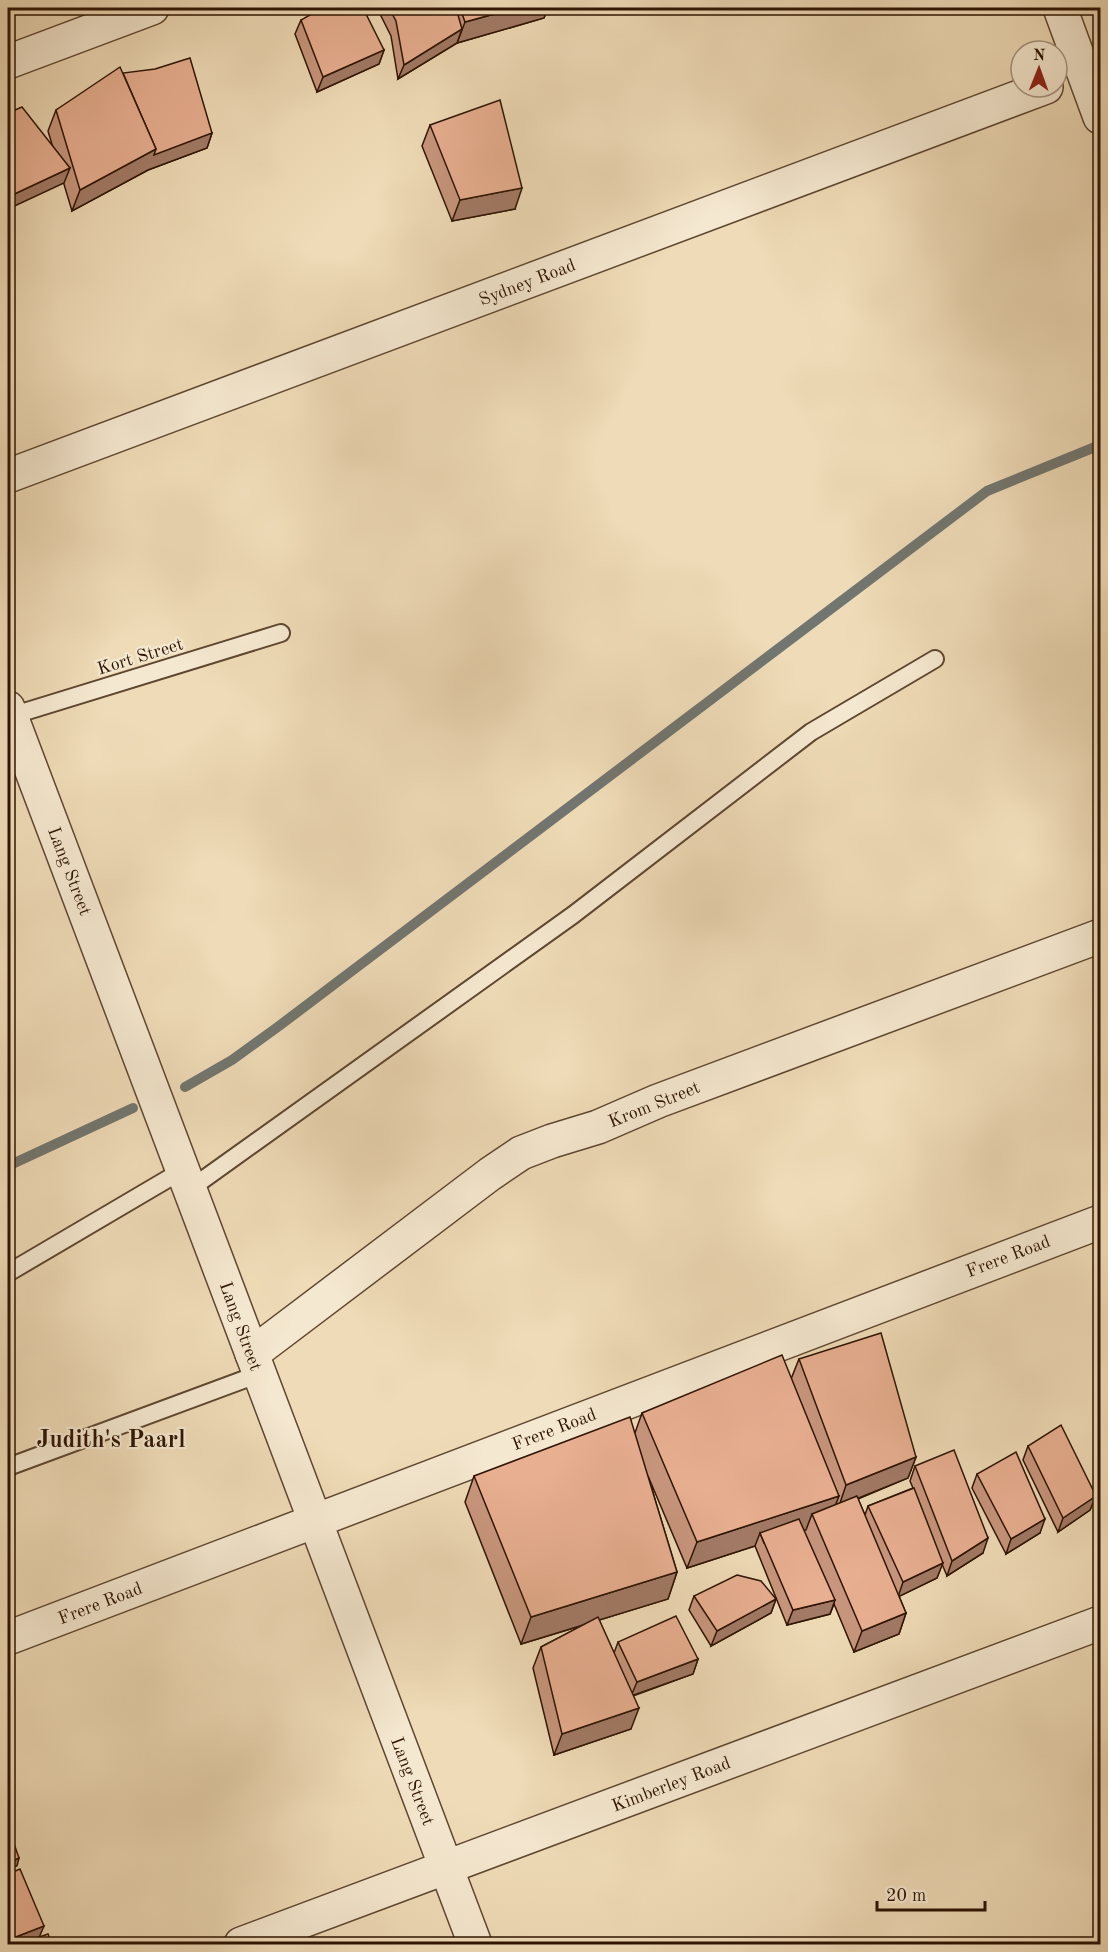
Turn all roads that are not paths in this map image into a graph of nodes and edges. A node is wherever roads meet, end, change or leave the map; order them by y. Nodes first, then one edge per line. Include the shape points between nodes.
1 (152, 8) edge
2 (1060, 8) edge
3 (8, 62) edge
4 (1071, 78) edge
5 (1014, 99) edge
6 (1101, 117) edge
7 (8, 476) edge
8 (281, 633) dead end
9 (936, 659) dead end
10 (9, 712) edge
11 (1101, 936) edge
12 (187, 1180) junction
13 (1101, 1222) edge
14 (8, 1273) edge
15 (255, 1364) junction
16 (8, 1467) edge
17 (315, 1521) junction
18 (1101, 1623) edge
19 (8, 1638) edge
20 (446, 1868) junction
21 (241, 1944) edge
22 (475, 1944) edge

1 - 3 street
2 - 4 street
4 - 6 street
5 - 7 street, Sydney Road
8 - 10 lane, Kort Street
9 - 12 lane via 811,732 573,915
10 - 12 street, Lang Street
11 - 15 street, Krom Street via 521,1154 490,1174
12 - 14 lane
12 - 15 street, Lang Street
13 - 17 street, Frere Road
15 - 16 lane
15 - 17 street, Lang Street
17 - 19 street, Frere Road
17 - 20 street, Lang Street
18 - 20 street, Kimberley Road
20 - 21 street, Kimberley Road
20 - 22 street, Lang Street

